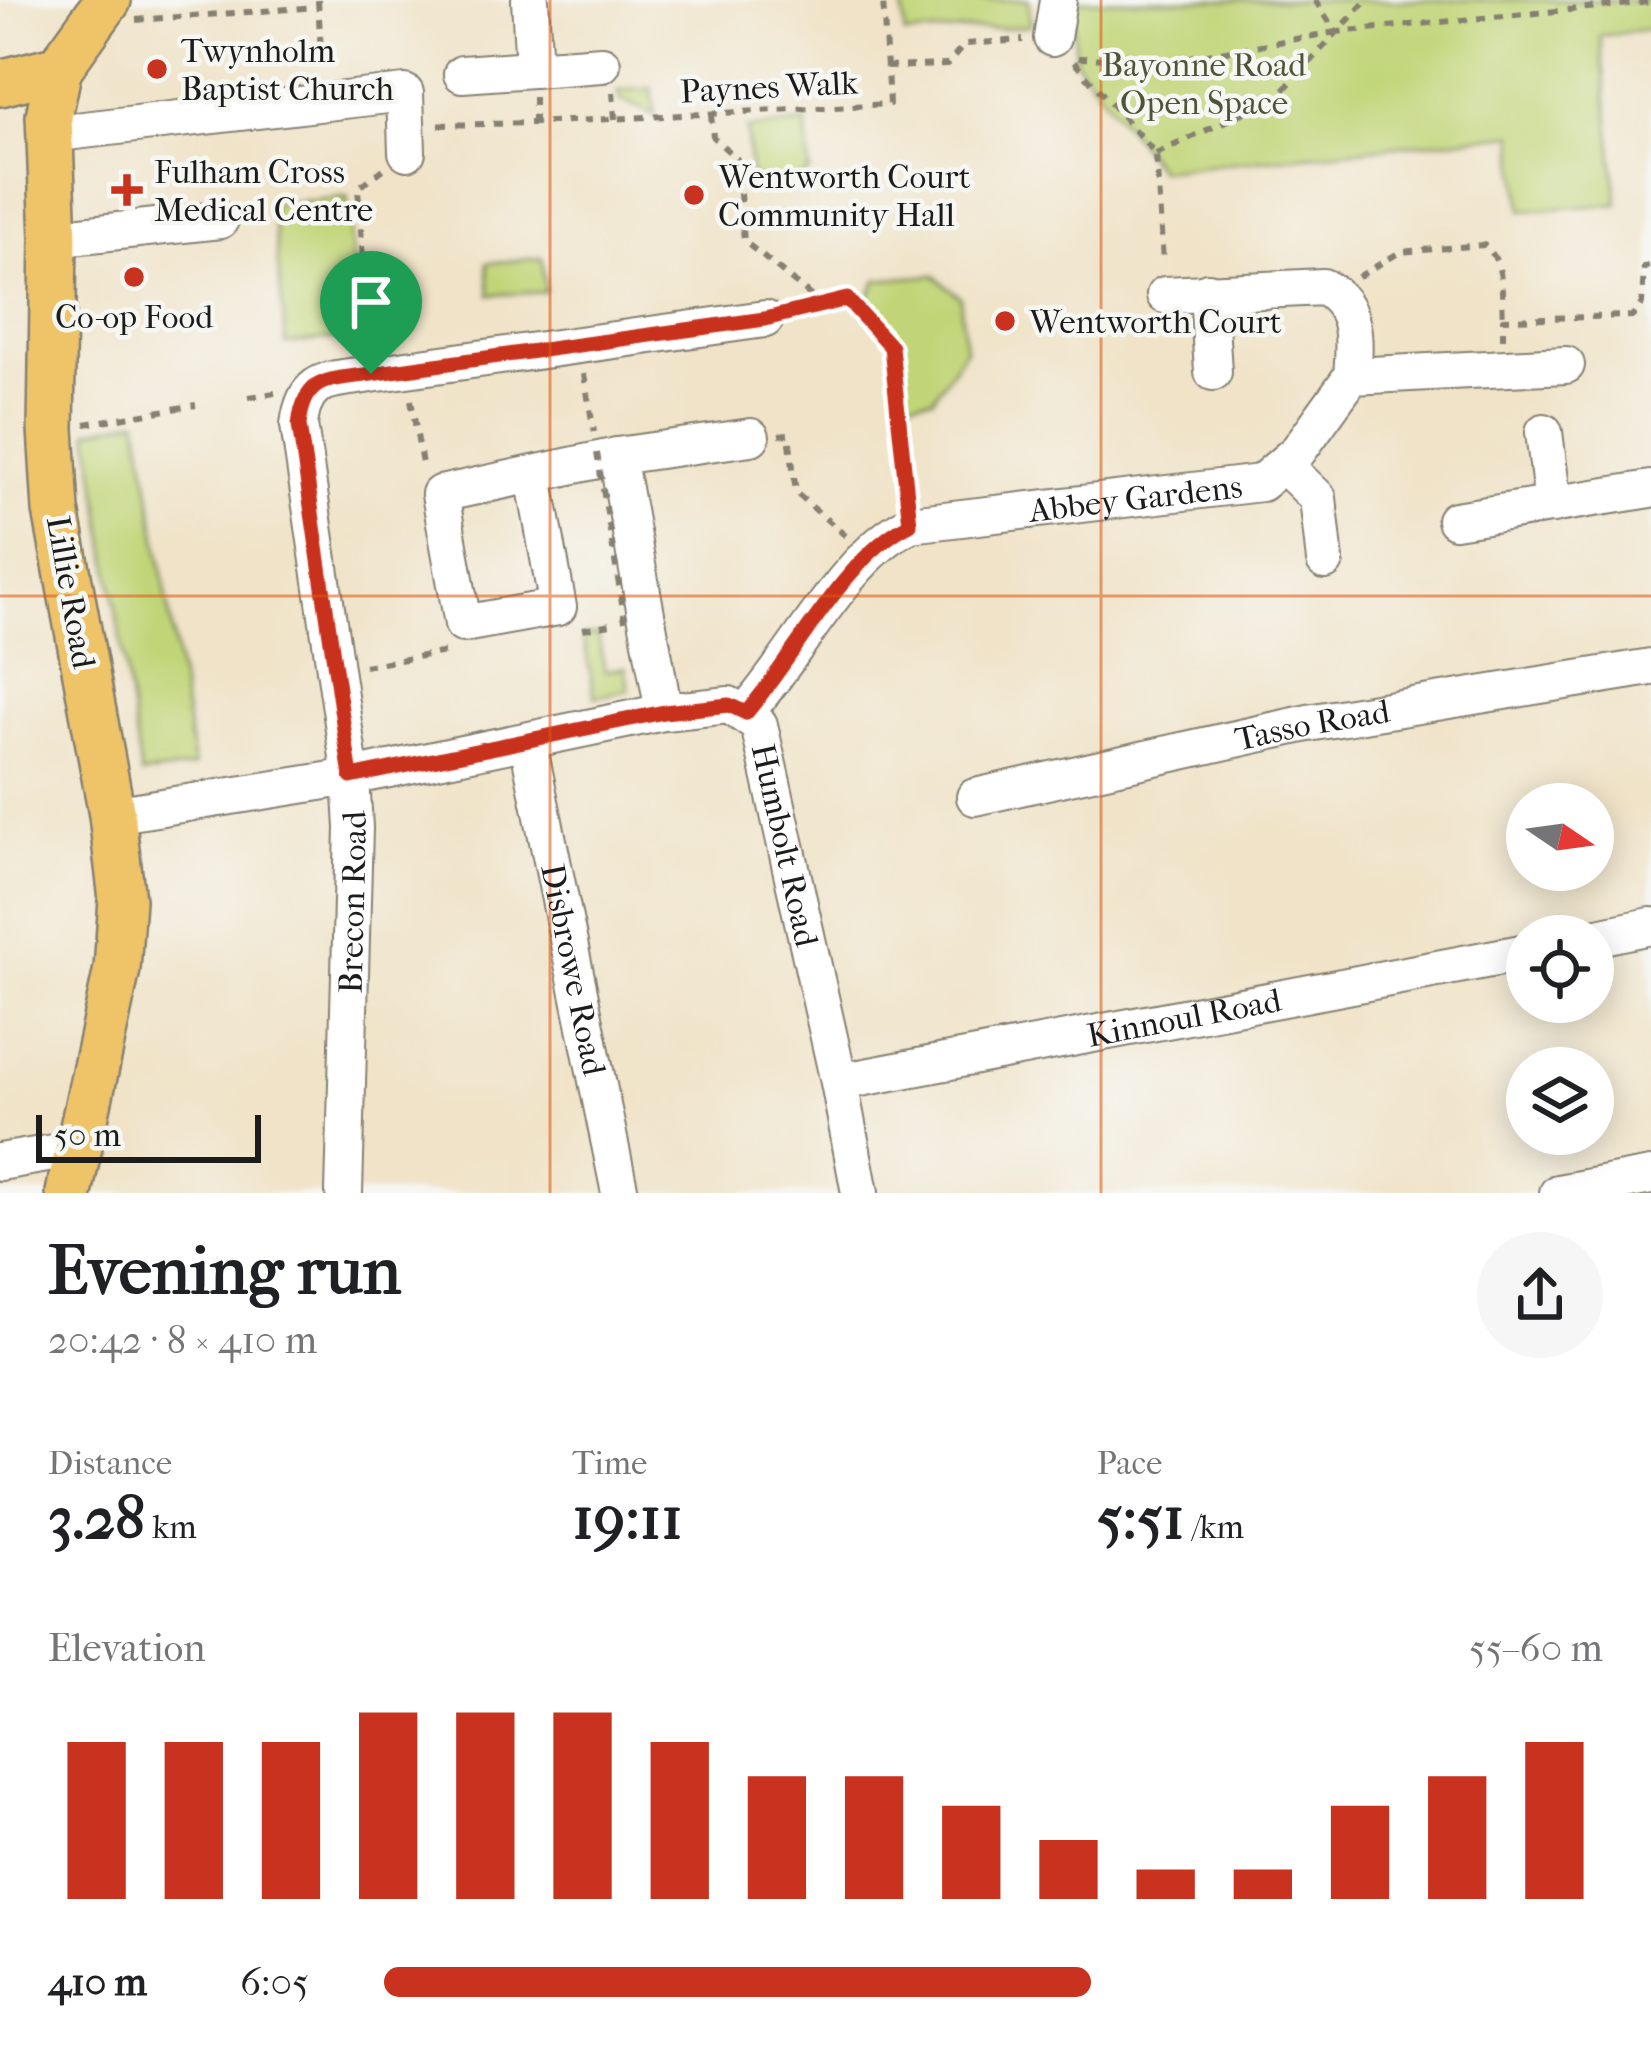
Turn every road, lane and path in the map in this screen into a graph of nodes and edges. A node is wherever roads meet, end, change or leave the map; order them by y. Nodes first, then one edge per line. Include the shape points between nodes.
1 (530, 0) edge
2 (883, 0) edge
3 (1058, 0) edge
4 (1315, 0) edge
5 (1367, 0) edge
6 (1651, 2) edge
7 (318, 3) edge
8 (116, 10) edge
9 (1336, 32) junction
10 (1052, 38) joint
11 (602, 64) dead end
12 (886, 67) junction
13 (59, 68) junction
14 (534, 69) junction
15 (461, 74) dead end
16 (0, 83) edge
17 (324, 104) junction
18 (711, 114) junction
19 (406, 124) junction
20 (49, 134) junction
21 (1156, 154) junction
22 (220, 220) dead end
23 (54, 238) junction
24 (1651, 266) edge
25 (1208, 291) junction
26 (1165, 295) joint
27 (1337, 295) junction
28 (822, 305) junction
29 (765, 319) joint
30 (1503, 319) junction
31 (579, 346) junction
32 (1565, 365) dead end
33 (1504, 367) junction
34 (388, 372) junction
35 (1213, 372) dead end
36 (1352, 376) junction
37 (196, 405) dead end
38 (51, 429) junction
39 (1544, 432) dead end
40 (789, 434) dead end
41 (751, 437) dead end
42 (607, 454) junction
43 (1285, 466) junction
44 (534, 476) junction
45 (426, 483) dead end
46 (1651, 489) edge
47 (1553, 505) junction
48 (1455, 520) dead end
49 (910, 524) junction
50 (868, 555) junction
51 (1325, 561) dead end
52 (625, 621) dead end
53 (454, 651) dead end
54 (1651, 667) edge
55 (334, 671) junction
56 (664, 712) junction
57 (746, 713) junction
58 (528, 743) junction
59 (351, 777) junction
60 (975, 797) dead end
61 (112, 815) junction
62 (1651, 926) edge
63 (1614, 934) edge
64 (1506, 956) edge
65 (839, 1082) junction
66 (0, 1162) edge
67 (73, 1171) edge
68 (1651, 1176) edge
69 (344, 1193) edge
70 (620, 1193) edge
71 (860, 1193) edge
72 (1558, 1193) edge

1 - 14 street
2 - 12 path
3 - 10 street
4 - 9 path
5 - 9 path
6 - 9 path
7 - 8 path
7 - 17 path
8 - 13 main road, Lillie Road
9 - 21 path via 1276,97
9 - 21 path via 1173,60 1068,55
10 - 12 path via 965,44 947,65
11 - 14 street
12 - 18 path, Paynes Walk via 889,104
13 - 16 main road
13 - 20 main road, Lillie Road
14 - 15 street
17 - 19 street
17 - 20 street
18 - 19 path, Paynes Walk
18 - 28 path via 713,137 737,159 744,241
19 - 34 path via 358,188
20 - 23 main road, Lillie Road
21 - 26 path
22 - 23 street
23 - 38 main road, Lillie Road
24 - 30 path via 1644,267 1633,316
25 - 26 street
25 - 27 street via 1307,285
25 - 35 street
27 - 30 path via 1400,252 1484,245 1499,264
27 - 36 street via 1350,311
28 - 29 path
28 - 49 path via 847,299 891,347
29 - 31 street
30 - 33 path
31 - 34 street
31 - 42 path
32 - 33 street
33 - 36 street
34 - 45 path
34 - 55 street, Brecon Road via 319,383 302,400
36 - 43 street, Abbey Gardens
37 - 38 path
38 - 61 main road, Lillie Road via 56,510
39 - 47 street
40 - 50 path via 796,493
41 - 42 street
42 - 44 street
42 - 52 path, bridge
42 - 56 street
43 - 49 street, Abbey Gardens via 1262,483
43 - 51 street via 1318,498
44 - 44 street via 557,607 463,624 440,494
46 - 47 street
47 - 48 street
49 - 50 street, Abbey Gardens
50 - 57 street, Abbey Gardens
53 - 55 path
54 - 60 street, Tasso Road via 1308,723
55 - 59 street, Brecon Road
56 - 57 street, Humbolt Road via 729,705
56 - 58 street, Humbolt Road
57 - 65 street, Humbolt Road via 759,725
58 - 59 street, Humbolt Road
58 - 70 street, Disbrowe Road
59 - 61 street, Humbolt Road
59 - 69 street, Brecon Road
61 - 67 main road, Lillie Road via 122,900 117,969
62 - 63 street
64 - 65 street, Kinnoul Road
65 - 71 street, Humbolt Road
66 - 67 street
68 - 72 street

